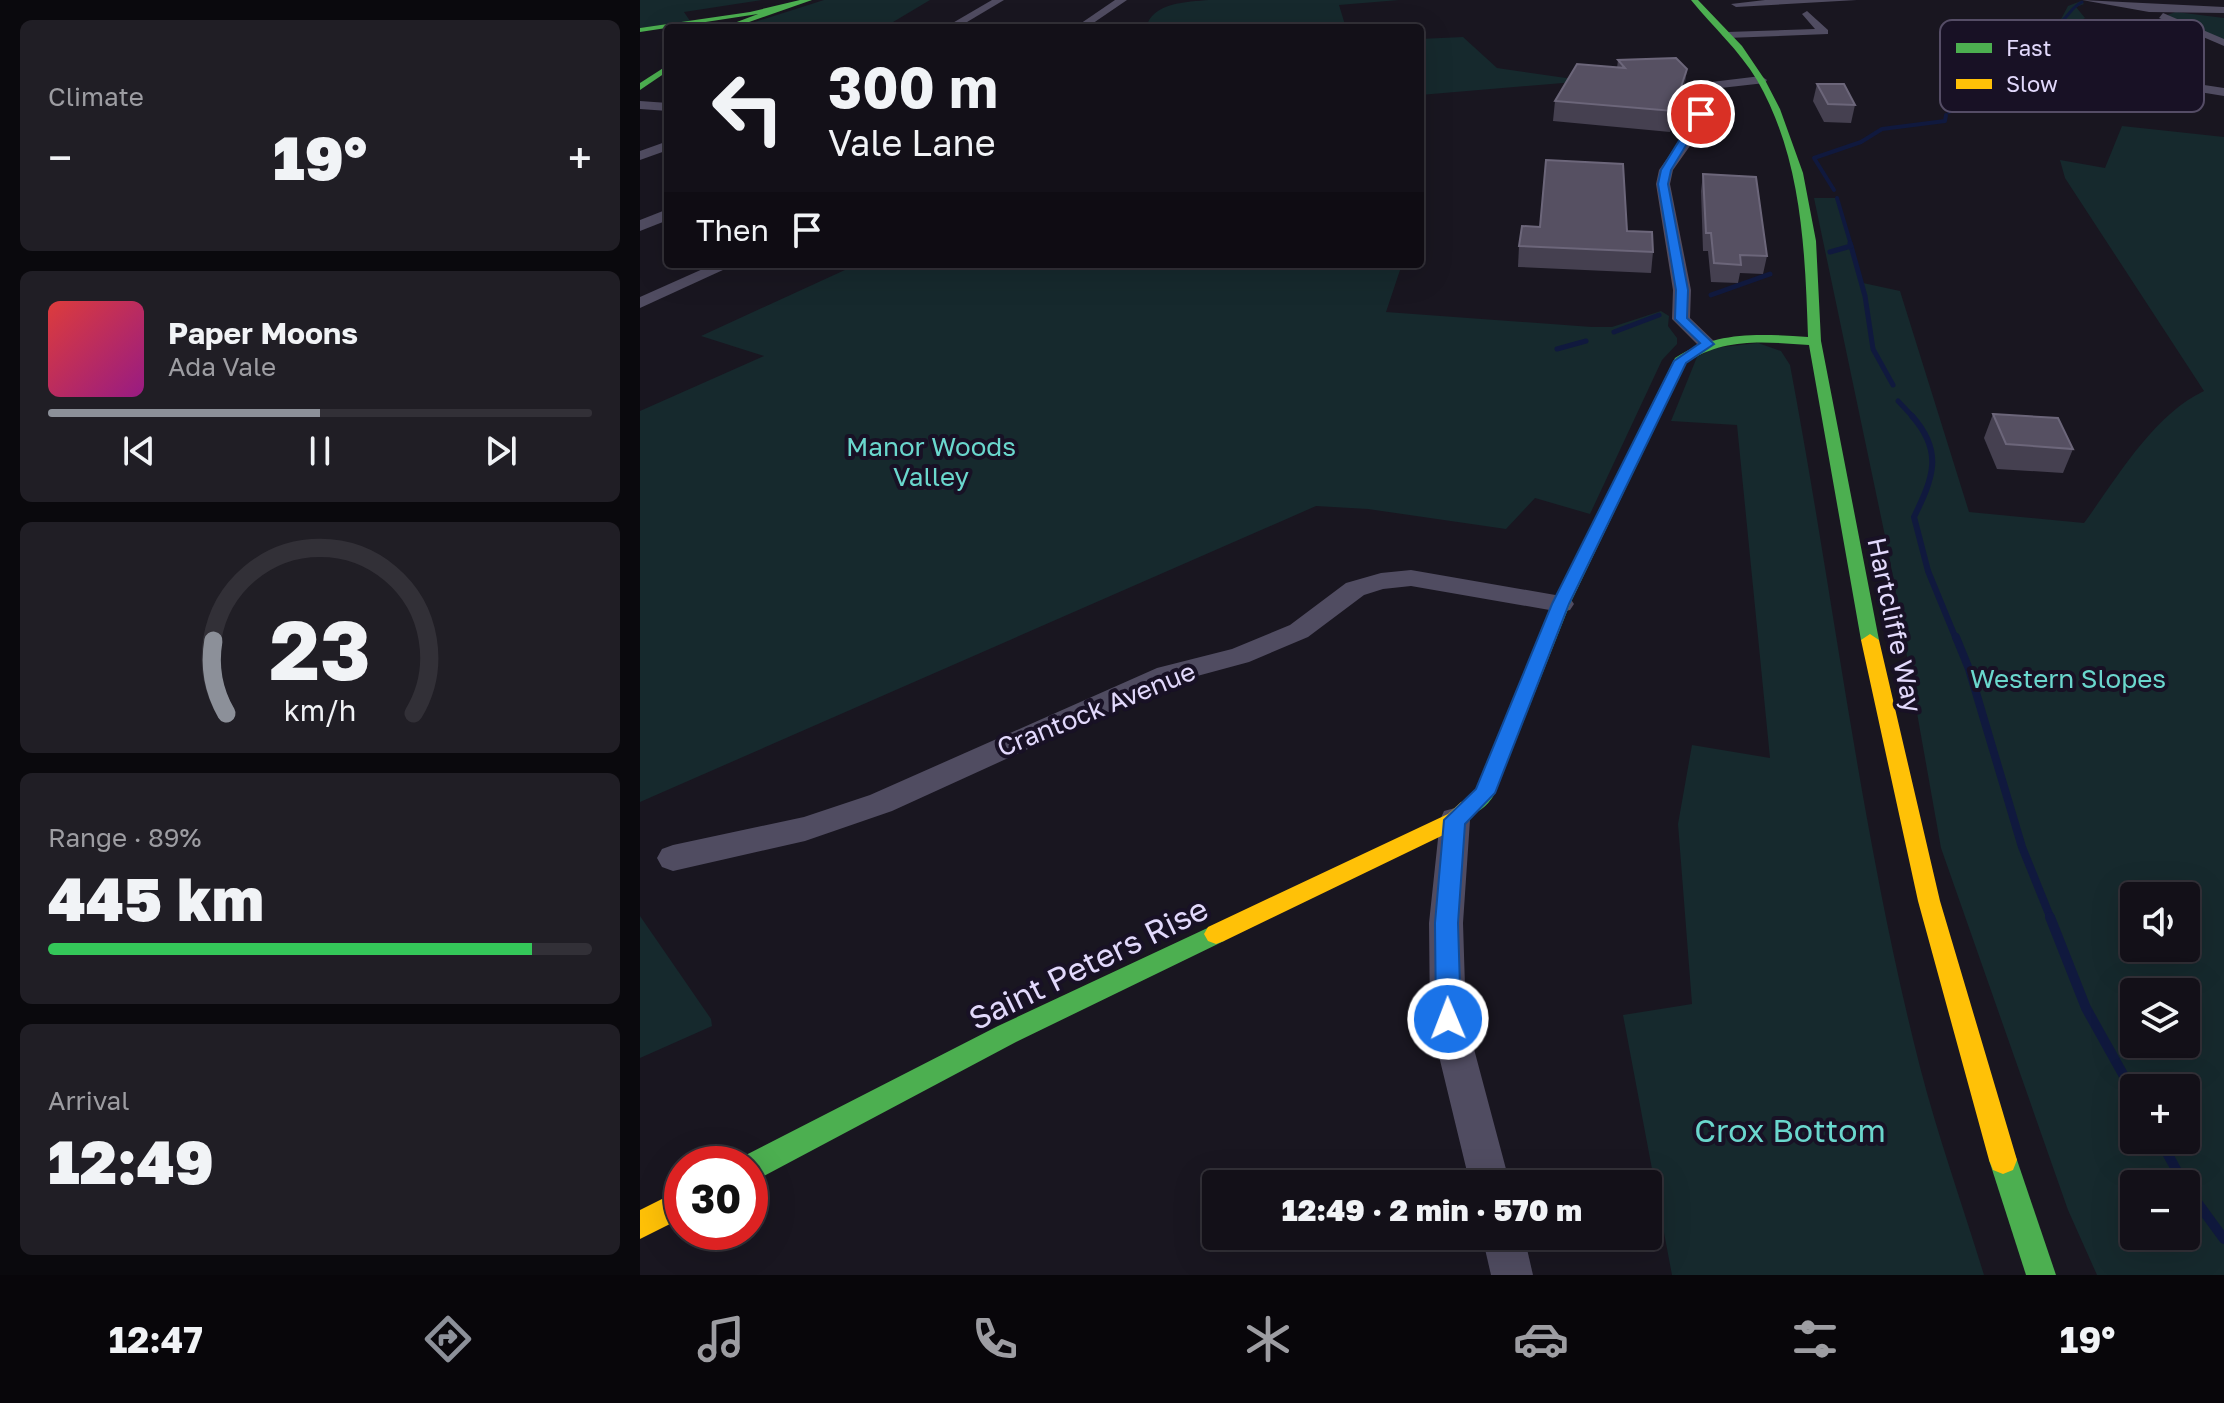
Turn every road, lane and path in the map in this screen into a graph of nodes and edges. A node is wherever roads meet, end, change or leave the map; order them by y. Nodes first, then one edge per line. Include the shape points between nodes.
1 (809, 0) edge
2 (999, 0) edge
3 (1122, 0) edge
4 (1695, 0) edge
5 (1852, 0) edge
6 (2087, 0) edge
7 (1792, 2) edge
8 (1736, 4) dead end
9 (786, 7) junction
10 (2149, 9) junction
11 (2224, 10) edge
12 (750, 14) junction
13 (1807, 14) dead end
14 (2173, 20) edge
15 (703, 21) junction
16 (682, 24) edge
17 (726, 24) edge
18 (732, 24) edge
19 (737, 24) edge
20 (956, 24) edge
21 (1085, 24) edge
22 (664, 27) edge
23 (640, 30) edge
24 (2204, 34) edge
25 (1727, 35) junction
26 (2224, 43) edge
27 (664, 70) edge
28 (1761, 80) junction
29 (640, 87) edge
30 (640, 105) edge
31 (664, 107) edge
32 (664, 147) edge
33 (640, 156) edge
34 (664, 216) edge
35 (640, 226) edge
36 (719, 268) edge
37 (640, 303) edge
38 (1815, 341) junction
39 (1708, 344) junction
40 (1561, 604) junction
41 (1455, 820) junction
42 (673, 858) dead end
43 (768, 1159) edge
44 (1486, 1170) edge
45 (664, 1212) edge
46 (640, 1225) edge
47 (1506, 1250) edge
48 (1512, 1275) edge
49 (2041, 1275) edge

1 - 9 main road
2 - 20 street
3 - 21 street
4 - 25 main road, Hartcliffe Way
5 - 7 street
6 - 10 street
7 - 8 street
9 - 12 main road
9 - 19 main road
10 - 11 street
10 - 14 street
12 - 15 main road
12 - 18 main road
13 - 25 street via 1824,32
15 - 16 main road
15 - 17 main road
22 - 23 main road
24 - 26 street
25 - 28 main road, Hartcliffe Way
27 - 29 main road
28 - 38 main road, Hartcliffe Way via 1783,124 1801,192 1816,299
28 - 39 street via 1707,86 1697,126 1666,170 1663,184 1682,290 1681,319
30 - 31 street
32 - 33 street
34 - 35 street
36 - 37 street
38 - 39 main road via 1738,339
38 - 49 main road, Hartcliffe Way via 1859,594 1932,907 1979,1085
39 - 40 main road, Saint Peters Rise via 1680,361
40 - 41 main road, Saint Peters Rise via 1485,793
40 - 42 street, Crantock Avenue via 1411,578 1381,581 1355,589 1299,631 1240,656 1167,675 881,803 805,829
41 - 43 main road, Saint Peters Rise via 1007,1034
41 - 44 street via 1446,923 1448,1019
45 - 46 main road
47 - 48 street

